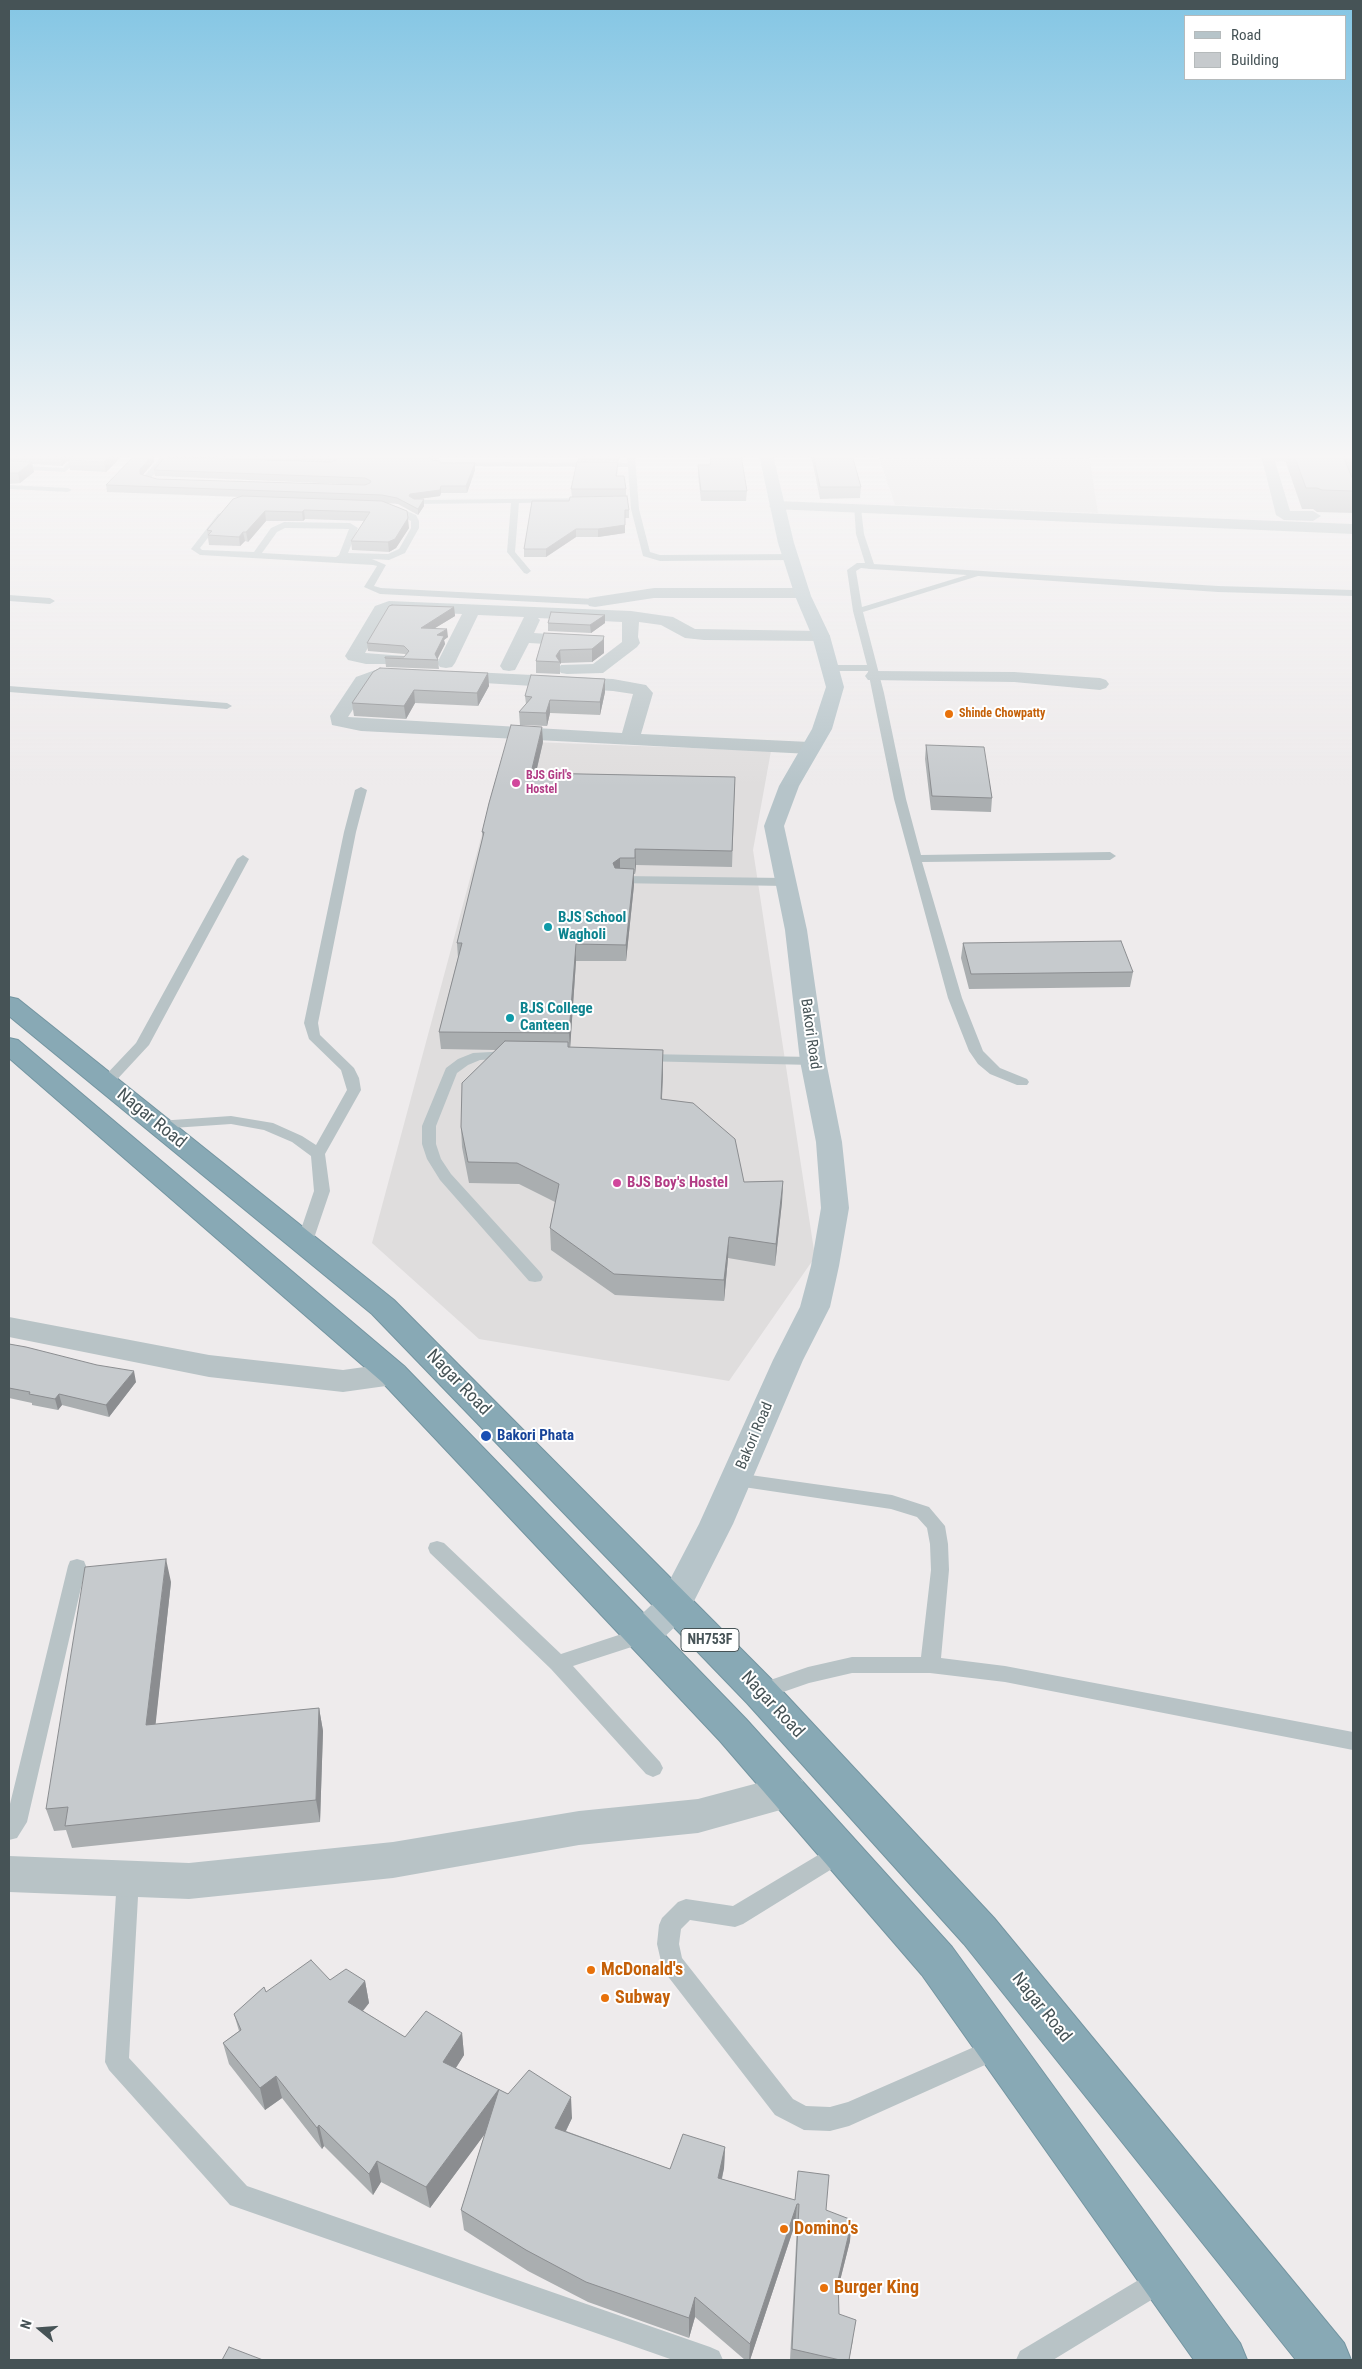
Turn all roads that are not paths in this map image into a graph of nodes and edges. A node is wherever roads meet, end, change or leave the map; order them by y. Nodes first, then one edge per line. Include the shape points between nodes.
1 (382, 566) edge
2 (522, 566) edge
3 (794, 566) edge
4 (870, 566) joint
5 (527, 571) dead end
6 (983, 573) junction
7 (802, 593) junction
8 (1353, 593) edge
9 (9, 598) edge
10 (50, 601) dead end
11 (595, 602) joint
12 (473, 609) junction
13 (858, 610) junction
14 (535, 612) junction
15 (631, 616) junction
16 (821, 636) junction
17 (523, 637) junction
18 (631, 643) junction
19 (446, 663) junction
20 (509, 666) junction
21 (423, 668) junction
22 (830, 668) junction
23 (874, 672) junction
24 (1100, 684) dead end
25 (9, 689) edge
26 (227, 706) dead end
27 (630, 739) junction
28 (810, 748) junction
29 (361, 790) dead end
30 (1110, 856) dead end
31 (243, 859) dead end
32 (916, 859) junction
33 (621, 880) edge
34 (785, 882) junction
35 (9, 1004) edge
36 (9, 1045) edge
37 (522, 1055) edge
38 (630, 1057) edge
39 (813, 1061) junction
40 (1022, 1082) dead end
41 (106, 1083) junction
42 (158, 1125) junction
43 (318, 1154) junction
44 (304, 1244) junction
45 (534, 1277) dead end
46 (9, 1326) edge
47 (393, 1374) junction
48 (736, 1480) junction
49 (437, 1548) dead end
50 (77, 1566) dead end
51 (675, 1605) junction
52 (643, 1634) junction
53 (558, 1663) junction
54 (930, 1665) junction
55 (760, 1692) junction
56 (1353, 1742) edge
57 (653, 1768) dead end
58 (788, 1792) junction
59 (9, 1831) edge
60 (840, 1852) junction
61 (9, 1874) edge
62 (128, 1878) junction
63 (998, 2047) junction
64 (1164, 2278) junction
65 (710, 2360) edge
66 (1029, 2360) edge
67 (1222, 2360) edge
68 (1326, 2360) edge

1 - 11 lane via 369,587 380,591
2 - 5 lane
3 - 7 street, Bakori Road
4 - 6 lane
4 - 13 lane via 851,570
6 - 8 lane via 1218,589
6 - 13 lane
7 - 11 street via 654,593
7 - 16 street, Bakori Road
9 - 10 lane
12 - 14 street
12 - 19 street
12 - 21 street via 389,606 381,610 354,656
13 - 23 lane
14 - 15 street
14 - 17 street
15 - 16 street via 667,621 691,634
15 - 18 street
16 - 22 street, Bakori Road
17 - 18 street
17 - 20 street
18 - 20 street via 597,668
19 - 20 street
19 - 21 street
21 - 27 street via 639,689 644,693
21 - 27 street via 369,676 362,681 339,721 361,725
22 - 23 lane
22 - 28 street, Bakori Road via 835,687 831,705
23 - 24 street
23 - 32 lane
25 - 26 lane
27 - 28 street
28 - 34 street, Bakori Road via 788,786 774,826
29 - 43 lane via 311,1023 314,1036 347,1068 354,1090
30 - 32 lane
31 - 41 lane via 142,1045
32 - 40 lane via 955,998 976,1051 995,1071
33 - 34 lane
34 - 39 street, Bakori Road via 796,930
35 - 41 highway, Nagar Road / NH753F
36 - 47 highway, NH753F
37 - 45 lane via 478,1056 451,1071 429,1126 429,1144 445,1176
38 - 39 lane
39 - 48 street, Bakori Road via 829,1142 836,1208 815,1307 788,1360
41 - 42 highway, Nagar Road / NH753F
42 - 43 lane via 231,1120 268,1126 298,1139
42 - 44 highway, Nagar Road / NH753F
43 - 44 lane via 322,1191
44 - 51 highway, Nagar Road / NH753F via 383,1307
46 - 47 street via 209,1366 343,1381
47 - 52 highway, NH753F
48 - 51 street, Bakori Road
48 - 54 lane via 884,1501 923,1512 936,1526 939,1544 940,1570
49 - 53 lane
50 - 59 lane via 16,1822
51 - 52 street
51 - 55 highway, Nagar Road / NH753F
52 - 53 lane
52 - 58 highway, NH753F
53 - 57 lane
54 - 55 lane via 852,1665 808,1674
54 - 56 lane via 1005,1674
55 - 68 highway, Nagar Road / NH753F via 979,1930
58 - 60 highway, NH753F
58 - 62 street via 698,1816 579,1828 393,1860 189,1881
60 - 63 highway, NH753F via 937,1961
60 - 63 lane via 735,1917 686,1909 670,1925 668,1944 671,1962 784,2107 804,2118 830,2119 848,2114
61 - 62 street
62 - 65 lane via 117,2062 239,2196
63 - 64 highway, NH753F
64 - 66 lane
64 - 67 highway, NH753F

